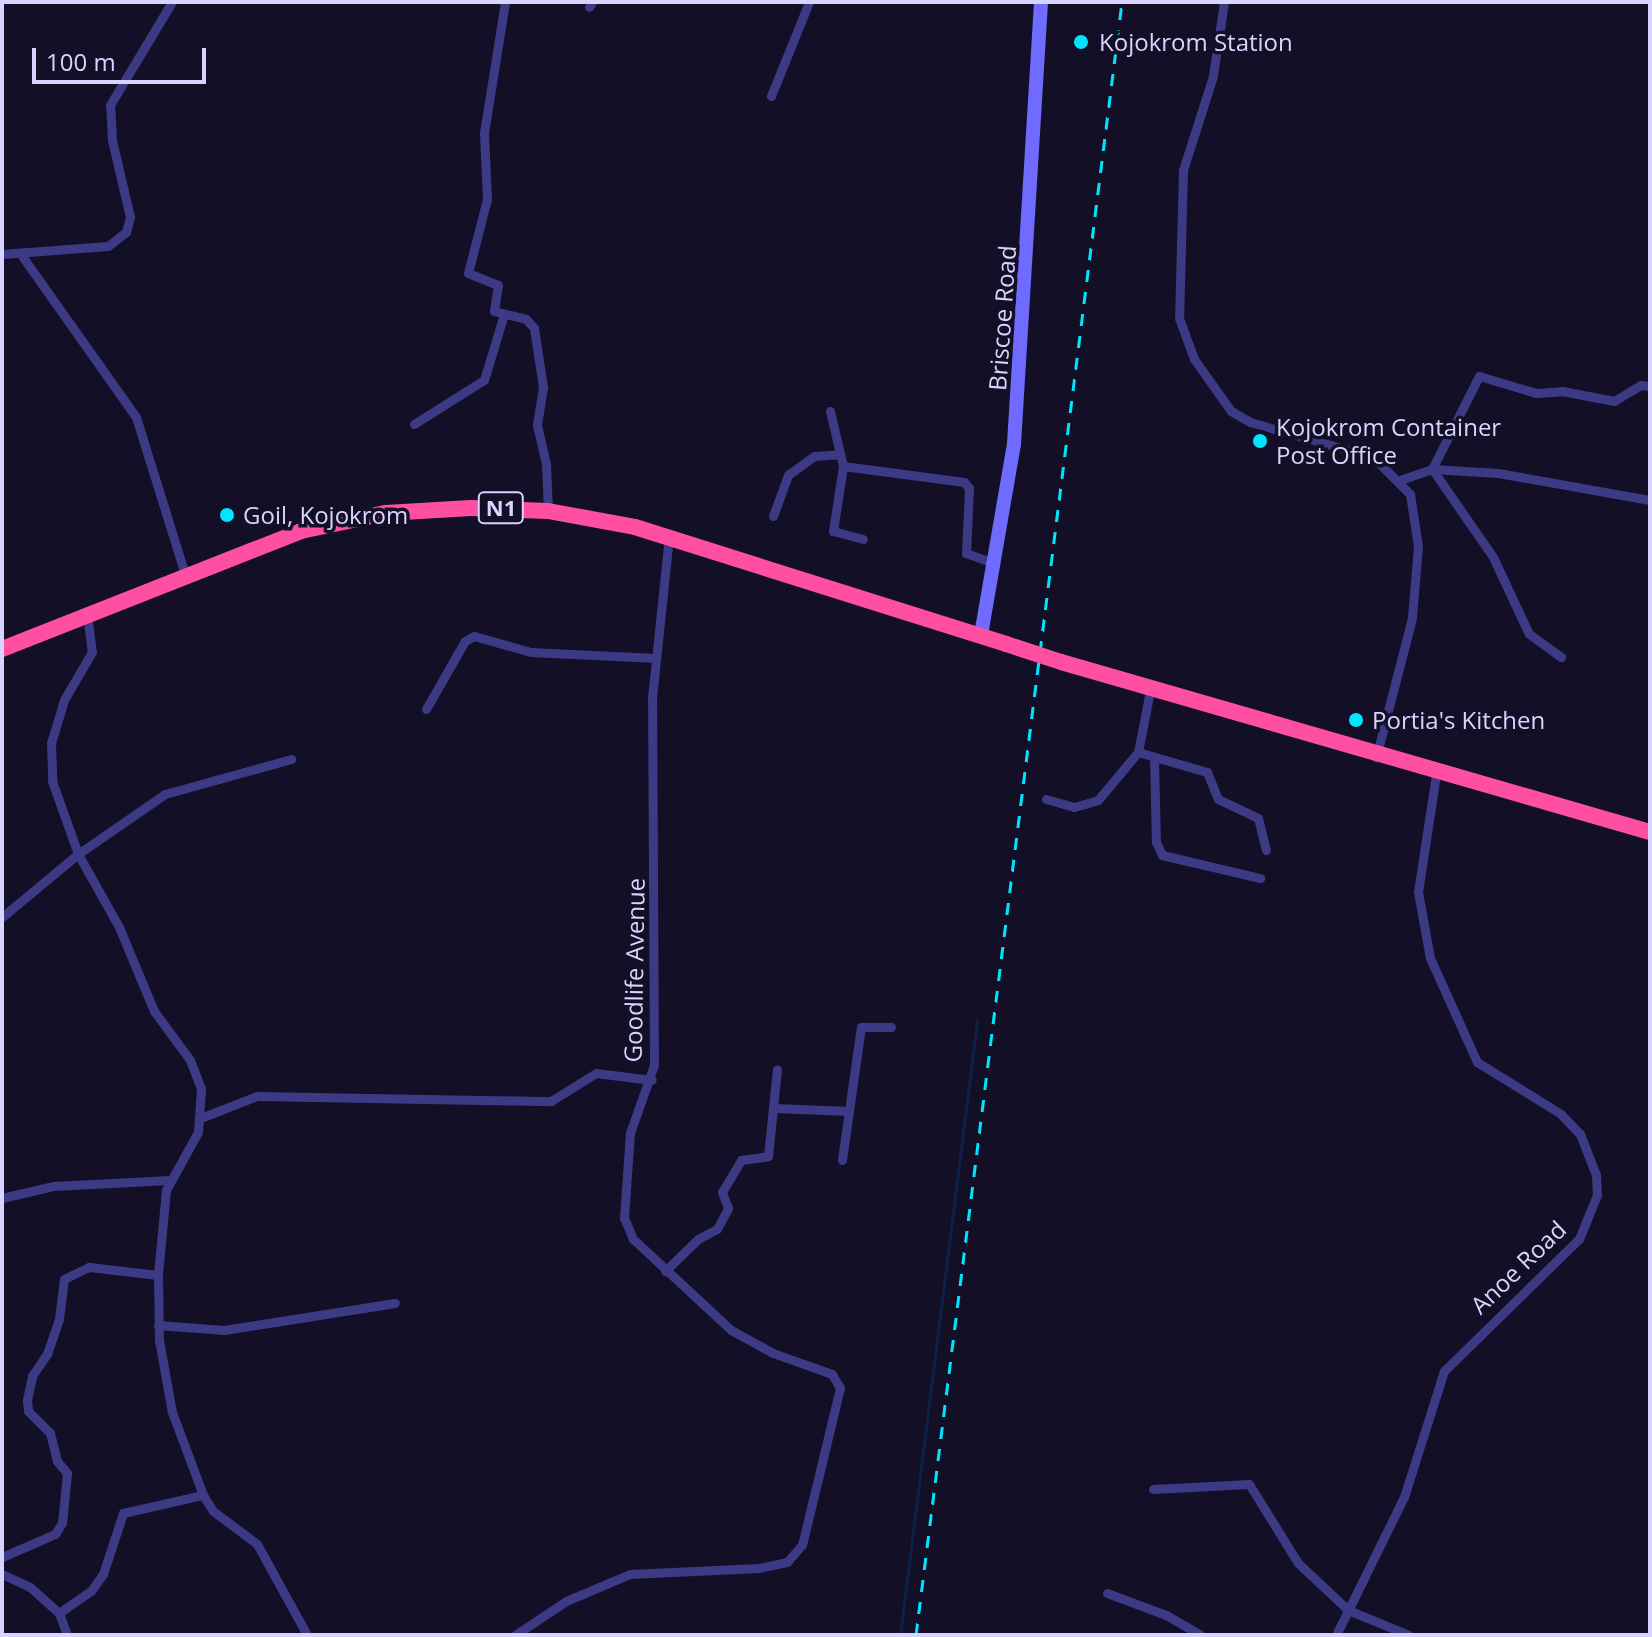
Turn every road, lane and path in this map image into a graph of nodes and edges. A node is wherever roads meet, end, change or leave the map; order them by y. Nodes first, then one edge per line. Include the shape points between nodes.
1 (172, 2) edge
2 (505, 2) edge
3 (809, 2) edge
4 (1041, 2) edge
5 (1224, 2) edge
6 (771, 96) dead end
7 (2, 254) edge
8 (22, 256) junction
9 (504, 314) junction
10 (1650, 386) edge
11 (830, 411) dead end
12 (414, 424) dead end
13 (840, 454) junction
14 (843, 466) junction
15 (1432, 469) junction
16 (1400, 480) junction
17 (1650, 500) edge
18 (548, 511) junction
19 (773, 516) dead end
20 (669, 537) junction
21 (863, 539) dead end
22 (993, 563) junction
23 (185, 574) junction
24 (87, 613) junction
25 (981, 635) junction
26 (2, 649) edge
27 (1561, 657) dead end
28 (656, 658) junction
29 (1150, 691) junction
30 (426, 709) dead end
31 (1138, 752) junction
32 (1154, 757) junction
33 (1376, 757) junction
34 (291, 759) dead end
35 (1436, 774) junction
36 (1046, 799) dead end
37 (1650, 832) edge
38 (1266, 850) dead end
39 (78, 854) junction
40 (1260, 878) dead end
41 (2, 917) edge
42 (891, 1027) dead end
43 (777, 1069) dead end
44 (652, 1080) junction
45 (774, 1108) junction
46 (849, 1111) junction
47 (203, 1117) junction
48 (842, 1160) dead end
49 (170, 1180) junction
50 (2, 1198) edge
51 (665, 1271) junction
52 (158, 1275) junction
53 (395, 1303) dead end
54 (158, 1325) junction
55 (1153, 1489) dead end
56 (203, 1495) junction
57 (2, 1557) edge
58 (2, 1574) edge
59 (1107, 1593) dead end
60 (1348, 1610) junction
61 (59, 1613) junction
62 (67, 1635) edge
63 (307, 1635) edge
64 (515, 1635) edge
65 (1200, 1635) edge
66 (1336, 1635) edge
67 (1409, 1635) edge

1 - 8 street via 110,105 130,217 126,232 108,246
2 - 9 street via 484,133 487,199 468,271 496,283 493,309
3 - 6 street
4 - 22 street, Briscoe Road via 1022,364 1012,468
5 - 16 street via 1213,76 1183,170 1177,301 1185,340 1216,396 1231,411 1250,422 1352,451
7 - 8 street
8 - 23 street via 136,417
9 - 12 street via 484,380
9 - 18 street via 526,319 534,328 543,387 537,425
10 - 15 street via 1641,385 1614,401 1562,391 1536,393 1479,376
11 - 13 street
13 - 14 street
13 - 19 street via 814,456 795,468 783,483
14 - 21 street via 833,531
14 - 22 street via 964,482 969,488 966,553
15 - 16 street
15 - 17 street via 1498,473
15 - 27 street via 1493,557 1529,634
16 - 33 street via 1416,511 1416,586 1407,645
18 - 20 highway, N1
18 - 23 highway, N1 via 471,508 352,518
20 - 25 highway, N1
20 - 28 street, Goodlife Avenue
22 - 25 street, Briscoe Road
23 - 24 highway, N1
24 - 26 highway, N1
24 - 39 street via 92,652 64,700 50,757 52,781
25 - 29 highway, N1, bridge
28 - 30 street via 531,652 474,636 465,641
28 - 44 street, Goodlife Avenue
29 - 31 street
29 - 33 highway, N1
31 - 32 street
31 - 36 street via 1091,805 1074,807
32 - 38 street via 1207,772 1218,799 1258,818
32 - 40 street via 1156,842 1162,855
33 - 35 highway, N1
34 - 39 street via 165,794
35 - 37 highway, N1
35 - 60 street, Anoe Road via 1418,892 1430,958 1477,1062 1561,1114 1580,1134 1596,1175 1597,1195 1579,1239 1444,1371 1404,1497
39 - 41 street
39 - 47 street via 119,927 154,1011 190,1060 201,1089
42 - 46 street via 861,1027
43 - 45 street
44 - 47 street via 596,1073 551,1101 257,1096
44 - 51 street, Goodlife Avenue via 630,1133 624,1218 633,1239
45 - 46 street
45 - 51 street via 768,1156 741,1160 722,1192 728,1208 717,1229 698,1239
46 - 48 street
47 - 49 street
49 - 50 street via 53,1186
49 - 52 street
51 - 64 street, Goodlife Avenue via 731,1330 839,1378 820,1483 802,1545 787,1562 759,1568 630,1574 566,1601
52 - 54 street
52 - 57 street via 89,1267 64,1279 59,1319 47,1354 32,1376 27,1400 28,1411 50,1433 57,1461 67,1473 62,1523 55,1534
53 - 54 street via 224,1330
54 - 56 street via 172,1412
55 - 60 street via 1249,1484 1298,1563
56 - 61 street via 123,1513 103,1574 91,1591
56 - 63 street via 213,1511 257,1544
58 - 61 street via 30,1587
59 - 65 street via 1166,1615
60 - 66 street, Anoe Road
60 - 67 street
61 - 62 street

